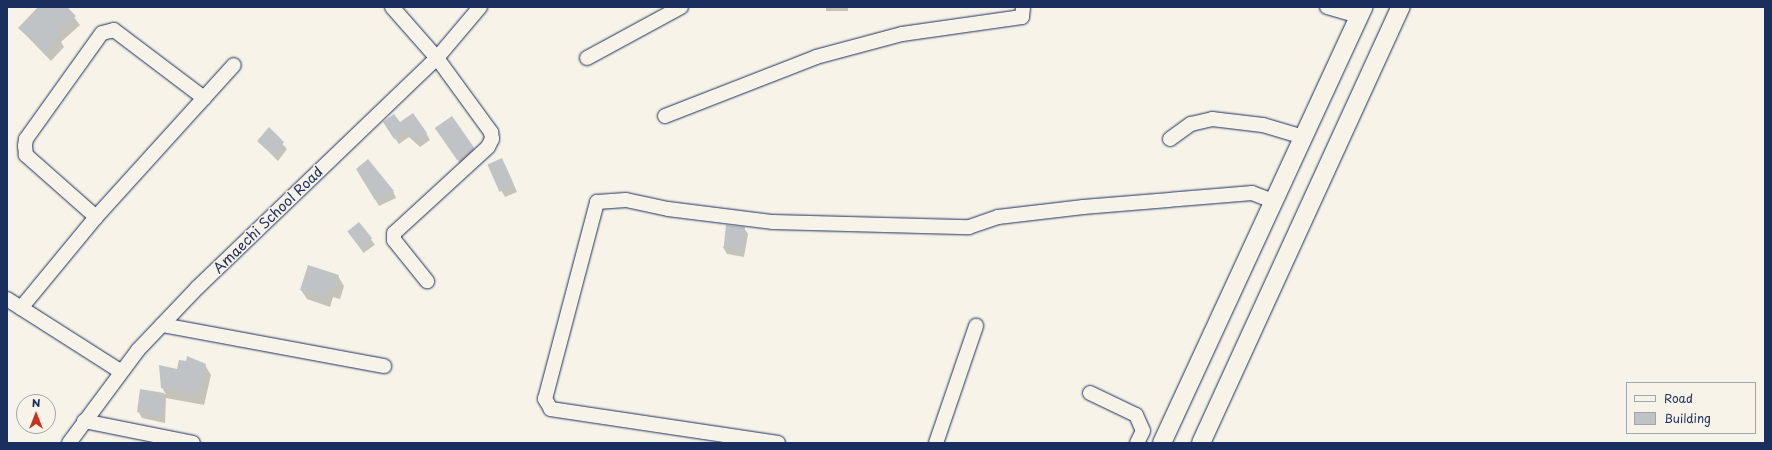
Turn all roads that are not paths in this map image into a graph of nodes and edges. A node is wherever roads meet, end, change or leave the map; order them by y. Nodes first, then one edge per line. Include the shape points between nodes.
1 (392, 7) edge
2 (480, 7) edge
3 (681, 7) edge
4 (1023, 7) edge
5 (1327, 7) edge
6 (1401, 7) edge
7 (1361, 12) edge
8 (437, 58) junction
9 (587, 58) dead end
10 (234, 65) dead end
11 (204, 98) junction
12 (665, 116) dead end
13 (1303, 136) junction
14 (1170, 139) dead end
15 (1273, 201) junction
16 (96, 217) junction
17 (427, 281) dead end
18 (7, 299) edge
19 (21, 308) junction
20 (162, 325) junction
21 (976, 326) dead end
22 (384, 366) dead end
23 (120, 371) junction
24 (1090, 393) dead end
25 (84, 421) junction
26 (69, 443) edge
27 (192, 443) edge
28 (778, 443) edge
29 (936, 443) edge
30 (1137, 443) edge
31 (1162, 443) edge
32 (1201, 443) edge

1 - 8 street
2 - 8 street, Amaechi School Road
3 - 9 street
4 - 12 street via 1022,17 902,34 816,57
5 - 7 street
6 - 32 main road
7 - 13 main road
8 - 17 street via 492,139 488,147 394,233 394,240
8 - 20 street, Amaechi School Road
10 - 11 street
11 - 16 street
11 - 16 street via 114,30 102,33 26,139 25,146 26,155
13 - 14 street via 1263,125 1212,119 1191,124
13 - 15 main road
15 - 28 street via 1252,194 1083,207 998,217 969,227 773,222 668,209 626,200 597,202 545,399 551,409
15 - 31 main road
16 - 19 street
18 - 19 street
19 - 23 street
20 - 22 street
20 - 23 street, Amaechi School Road
21 - 29 street
23 - 25 street, Amaechi School Road
24 - 30 street via 1136,415 1143,430
25 - 26 street, Amaechi School Road
25 - 27 street

